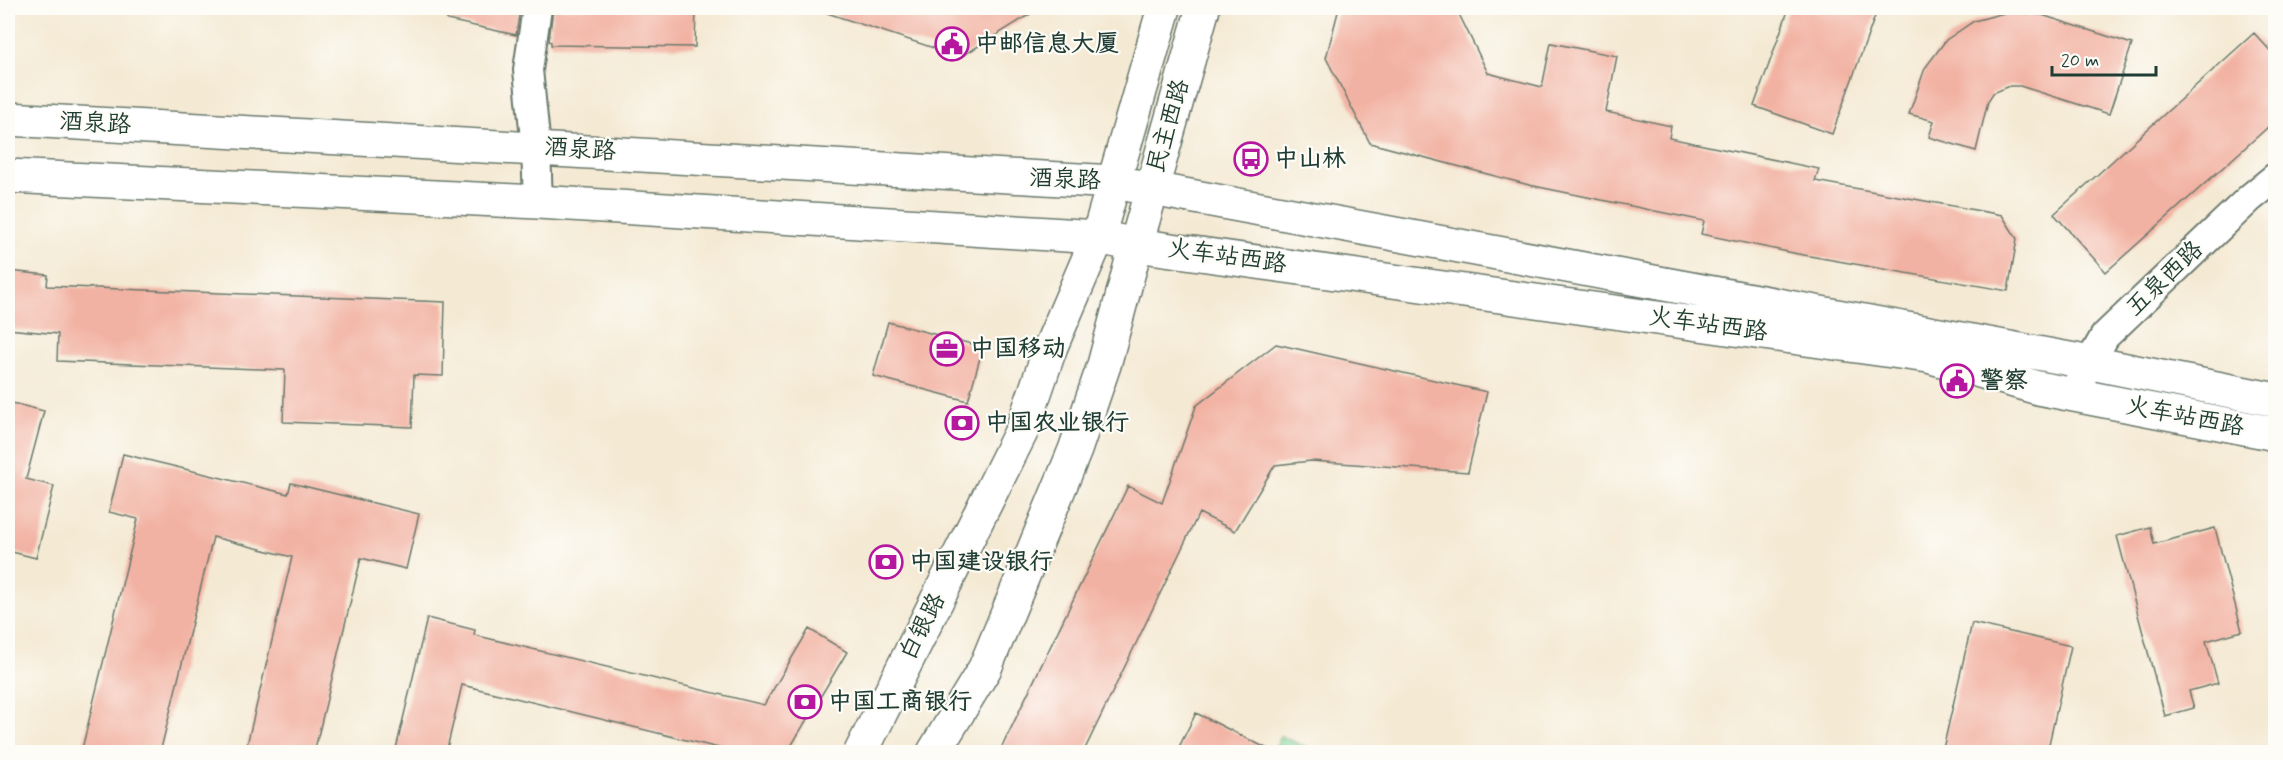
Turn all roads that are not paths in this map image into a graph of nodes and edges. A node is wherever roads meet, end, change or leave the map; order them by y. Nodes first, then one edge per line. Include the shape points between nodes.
1 (537, 8) edge
2 (1164, 8) edge
3 (1203, 8) edge
4 (8, 119) edge
5 (536, 148) junction
6 (8, 176) edge
7 (2276, 177) edge
8 (1114, 182) junction
9 (1152, 189) junction
10 (538, 202) junction
11 (1098, 237) junction
12 (1136, 244) junction
13 (2091, 363) junction
14 (2072, 394) junction
15 (2276, 400) edge
16 (2276, 435) edge
17 (861, 753) edge
18 (934, 753) edge

1 - 5 street via 528,70
2 - 8 main road, 民主西路
3 - 9 main road, 民主西路
4 - 5 main road, 酒泉路
5 - 8 main road, 酒泉路
5 - 10 street
6 - 10 main road
7 - 13 street, 五泉西路 via 2105,336
8 - 9 main road, 酒泉路
8 - 11 main road, 民主西路
9 - 12 main road, 民主西路
9 - 13 main road, 火车站西路
10 - 11 main road
11 - 12 main road
11 - 17 main road, 白银路 via 1051,346 1022,430
12 - 14 main road, 火车站西路 via 1928,356
12 - 18 main road via 1104,364 1075,450 985,668
13 - 14 street, 五泉西路
13 - 15 main road, 火车站西路
14 - 16 main road, 火车站西路

